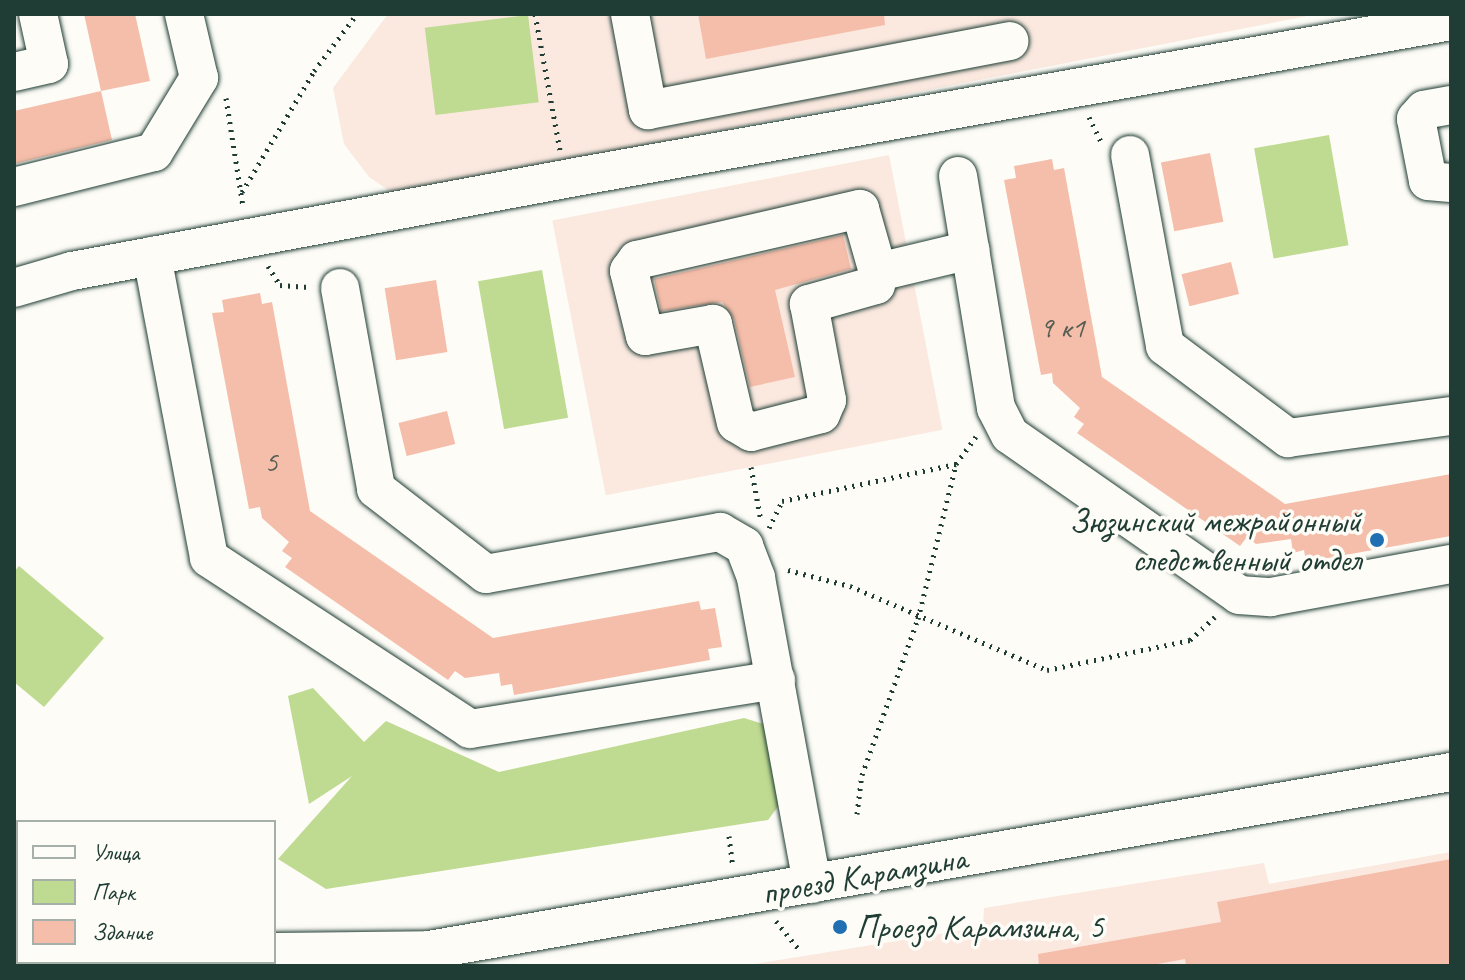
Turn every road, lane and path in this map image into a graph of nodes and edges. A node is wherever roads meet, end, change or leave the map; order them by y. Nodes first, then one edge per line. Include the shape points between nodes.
1 (38, 14) edge
2 (184, 14) edge
3 (357, 14) edge
4 (535, 14) edge
5 (630, 14) edge
6 (1451, 21) edge
7 (1007, 28) edge
8 (14, 72) edge
9 (1073, 84) junction
10 (225, 89) dead end
11 (1020, 94) junction
12 (1451, 105) edge
13 (1130, 155) joint
14 (958, 176) dead end
15 (566, 179) junction
16 (1451, 183) edge
17 (14, 187) edge
18 (241, 193) junction
19 (248, 238) junction
20 (970, 250) junction
21 (152, 256) junction
22 (878, 272) junction
23 (14, 288) edge
24 (340, 288) joint
25 (996, 408) junction
26 (1451, 416) edge
27 (956, 464) junction
28 (752, 561) junction
29 (1451, 564) edge
30 (1239, 595) junction
31 (918, 619) junction
32 (776, 680) junction
33 (1451, 772) edge
34 (857, 814) dead end
35 (812, 884) junction
36 (276, 952) edge

1 - 8 street via 49,64
2 - 17 street via 199,78 154,152
3 - 18 path via 314,71
4 - 15 path
5 - 7 street via 648,110
6 - 9 street
7 - 11 street
9 - 11 street
9 - 13 path via 1108,157
10 - 18 path
11 - 15 street
12 - 16 street via 1424,110 1416,119 1428,181
13 - 26 street via 1165,346 1288,438
14 - 20 street
15 - 19 street
18 - 19 path
19 - 21 street
19 - 24 path via 280,285
20 - 22 street
20 - 25 street
21 - 23 street
21 - 32 street via 209,558 470,729
22 - 22 street via 866,215 860,209 637,260 629,271 645,336 713,324 736,423 751,432 821,414 827,400 809,304 876,285
24 - 28 street via 376,489 486,574 720,532 736,538
25 - 27 path
25 - 30 street via 1010,435
27 - 28 path via 782,501
27 - 31 path
28 - 31 path via 850,586
28 - 32 street
29 - 30 street via 1271,597
30 - 31 path via 1190,640 1047,670
31 - 34 path via 862,775
32 - 35 street
33 - 35 street, проезд Карамзина
35 - 36 street, проезд Карамзина via 429,950

